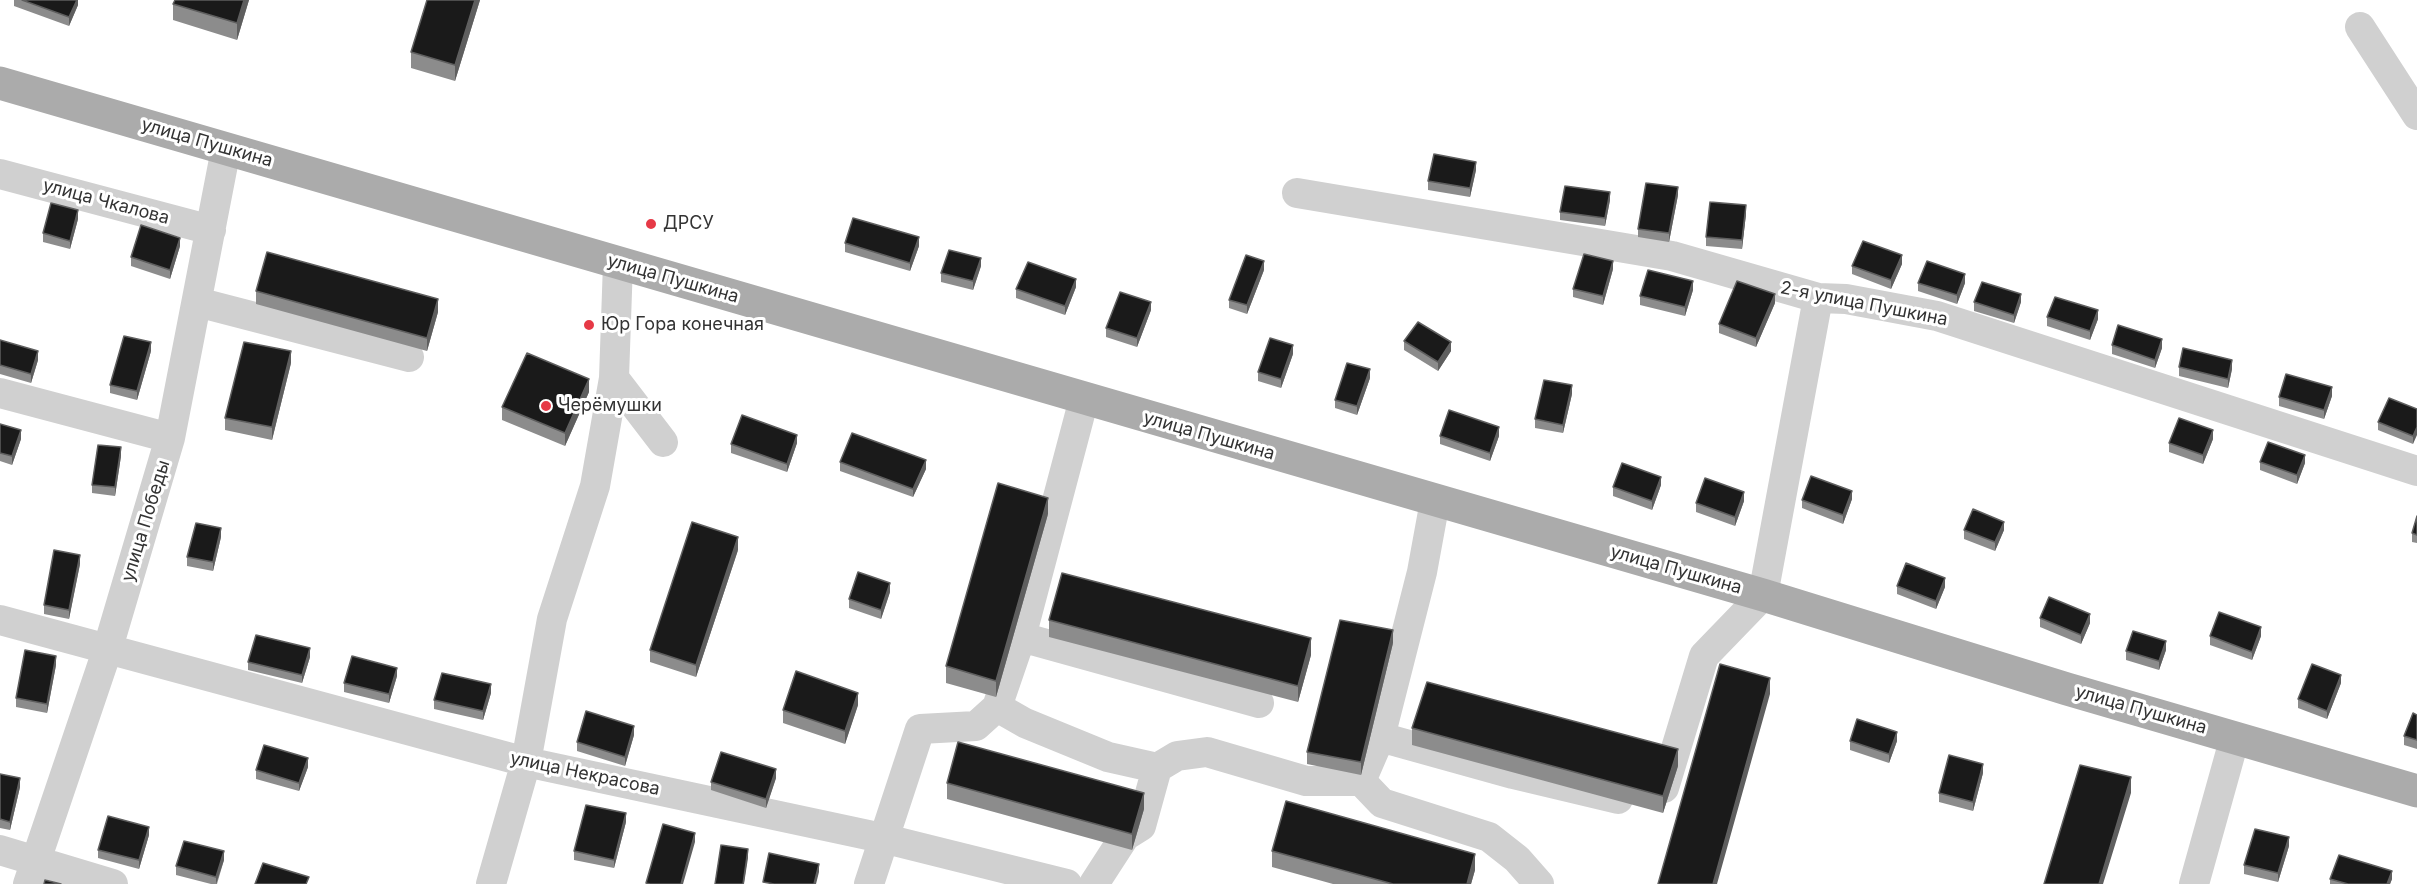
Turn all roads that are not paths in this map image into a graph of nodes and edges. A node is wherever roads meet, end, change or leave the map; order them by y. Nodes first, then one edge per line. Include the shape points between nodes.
1 (2360, 27) dead end
2 (0, 83) edge
3 (2417, 115) edge
4 (226, 149) junction
5 (0, 174) edge
6 (1297, 193) dead end
7 (211, 230) junction
8 (618, 263) junction
9 (1818, 298) junction
10 (197, 302) junction
11 (409, 357) dead end
12 (614, 378) junction
13 (0, 393) edge
14 (1084, 399) junction
15 (170, 438) junction
16 (663, 442) dead end
17 (2417, 471) edge
18 (1435, 501) junction
19 (1762, 595) junction
20 (0, 620) edge
21 (1021, 637) junction
22 (107, 651) junction
23 (1259, 703) dead end
24 (997, 707) junction
25 (1380, 737) junction
26 (2235, 737) junction
27 (526, 762) junction
28 (1157, 768) junction
29 (1361, 781) junction
30 (2417, 791) edge
31 (882, 838) junction
32 (0, 850) edge
33 (32, 872) edge
34 (113, 884) edge
35 (491, 884) edge
36 (869, 884) edge
37 (1067, 884) edge
38 (1094, 884) edge
39 (1539, 884) edge
40 (2194, 884) edge

1 - 3 street
2 - 4 main road, улица Пушкина
4 - 7 street, улица Победы
4 - 8 main road, улица Пушкина
5 - 7 street, улица Чкалова
6 - 9 street, 2-я улица Пушкина via 1672,256
7 - 10 street, улица Победы
8 - 12 street
8 - 14 main road, улица Пушкина
9 - 17 street, 2-я улица Пушкина via 1846,299 1937,316
9 - 19 street
10 - 11 street
10 - 15 street, улица Победы
12 - 16 street
12 - 27 street via 595,486 552,619
13 - 15 street
14 - 18 main road, улица Пушкина
14 - 21 street
15 - 22 street, улица Победы
18 - 19 main road, улица Пушкина
18 - 25 street via 1422,572
19 - 25 street via 1704,656 1666,788 1637,804
19 - 26 main road, улица Пушкина
20 - 22 street, улица Некрасова
21 - 23 street
21 - 24 street
22 - 27 street, улица Некрасова
22 - 33 street, улица Победы
24 - 28 street via 1025,723 1108,757
24 - 31 street via 976,726 920,729
25 - 29 street
26 - 30 main road, улица Пушкина
26 - 40 street
27 - 31 street, улица Некрасова
27 - 35 street
28 - 29 street via 1177,756 1207,752 1306,781
28 - 38 street via 1141,826 1125,836
29 - 39 street via 1382,803 1489,837 1517,859
31 - 36 street
31 - 37 street, улица Некрасова
32 - 33 street
33 - 34 street

